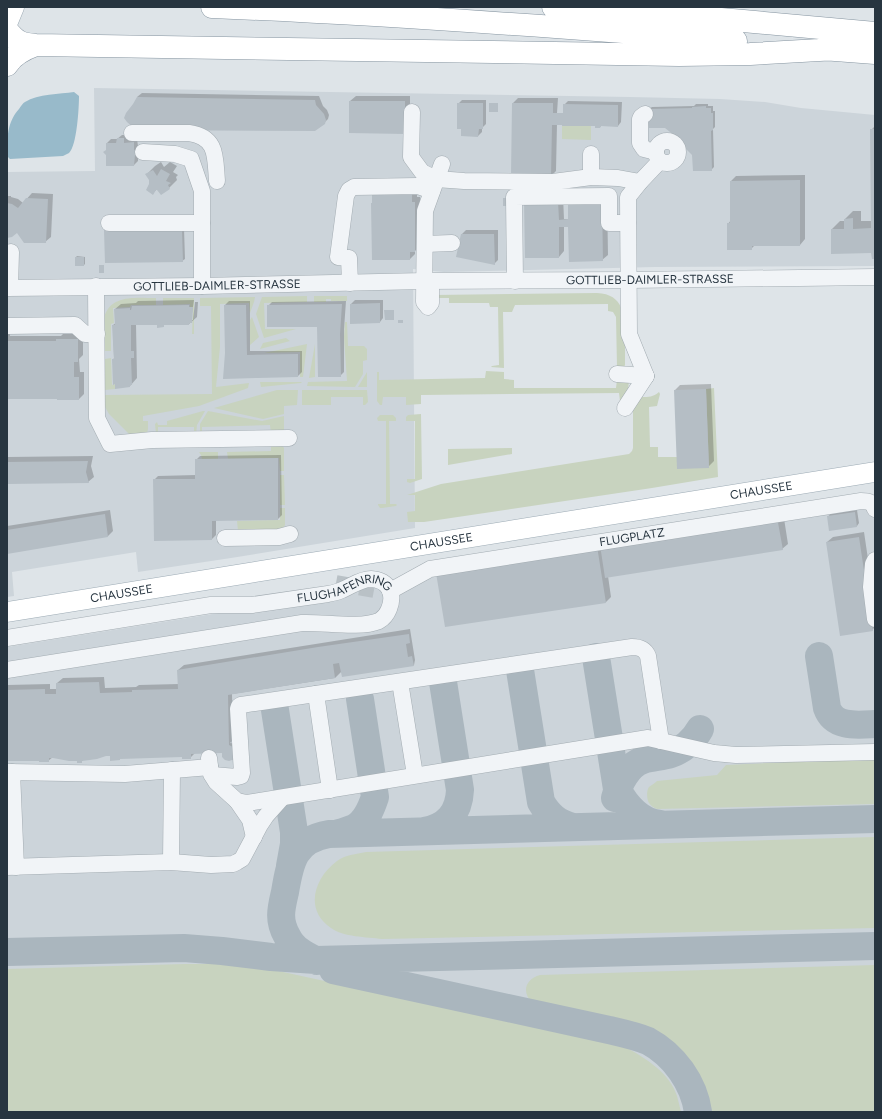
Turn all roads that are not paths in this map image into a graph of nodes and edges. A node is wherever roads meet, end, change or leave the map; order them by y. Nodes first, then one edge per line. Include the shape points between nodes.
1 (14, 7) edge
2 (212, 7) edge
3 (553, 7) edge
4 (663, 7) edge
5 (710, 18) junction
6 (7, 24) edge
7 (7, 30) edge
8 (875, 33) edge
9 (36, 45) junction
10 (837, 50) junction
11 (875, 53) edge
12 (7, 65) edge
13 (412, 112) dead end
14 (645, 114) dead end
15 (132, 133) dead end
16 (143, 152) dead end
17 (591, 154) dead end
18 (442, 164) dead end
19 (591, 177) junction
20 (640, 182) junction
21 (434, 185) junction
22 (202, 191) junction
23 (109, 223) dead end
24 (628, 223) junction
25 (202, 224) junction
26 (452, 243) dead end
27 (425, 244) junction
28 (11, 252) dead end
29 (875, 277) edge
30 (629, 280) junction
31 (428, 281) junction
32 (514, 281) junction
33 (350, 282) junction
34 (96, 286) junction
35 (202, 286) junction
36 (8, 287) edge
37 (7, 326) edge
38 (97, 334) junction
39 (617, 374) dead end
40 (646, 376) junction
41 (625, 408) dead end
42 (289, 438) dead end
43 (875, 472) edge
44 (875, 509) edge
45 (290, 534) dead end
46 (225, 538) dead end
47 (875, 560) edge
48 (390, 591) junction
49 (875, 611) edge
50 (7, 612) edge
51 (7, 638) edge
52 (7, 670) edge
53 (400, 682) junction
54 (316, 694) junction
55 (660, 741) junction
56 (875, 752) edge
57 (210, 767) junction
58 (172, 770) junction
59 (9, 772) edge
60 (415, 775) junction
61 (330, 790) junction
62 (282, 798) junction
63 (237, 801) junction
64 (254, 837) junction
65 (171, 862) junction
66 (11, 867) edge

1 - 6 main road
2 - 10 highway via 406,17
3 - 5 highway
4 - 5 highway
5 - 8 highway
7 - 9 highway via 18,42
9 - 10 highway via 679,54
9 - 12 highway via 17,54
10 - 11 highway
13 - 21 street via 411,156
14 - 20 street via 640,119 640,143 658,157
15 - 22 street via 189,133 204,138 214,151 220,181
16 - 22 street via 175,154 191,159
17 - 19 street
18 - 21 street
19 - 20 street
19 - 21 street via 553,182 464,181
20 - 24 street via 628,197
21 - 27 street via 425,211
21 - 33 street via 354,187 349,190 346,196 338,258 349,258
22 - 25 street
23 - 25 street
24 - 30 street
24 - 32 street via 609,223 609,196 514,197
25 - 35 street
26 - 27 street
27 - 31 street
28 - 36 street
29 - 30 street, GOTTLIEB-DAIMLER-STRASSE
30 - 32 street, GOTTLIEB-DAIMLER-STRASSE
30 - 40 street via 629,334
31 - 32 street, GOTTLIEB-DAIMLER-STRASSE
31 - 33 street, GOTTLIEB-DAIMLER-STRASSE
33 - 35 street, GOTTLIEB-DAIMLER-STRASSE
34 - 35 street, GOTTLIEB-DAIMLER-STRASSE
34 - 36 street, GOTTLIEB-DAIMLER-STRASSE
34 - 38 street
37 - 38 street via 75,325 85,334
38 - 42 street via 97,418 110,444 152,440
39 - 40 street
40 - 41 street
43 - 50 main road, CHAUSSEE
44 - 48 street, FLUGPLATZ via 869,501 861,501 430,569
45 - 46 street via 279,537
47 - 49 street via 871,587
48 - 51 street, FLUGHAFENRING via 385,583 367,579 328,594 252,605 211,605
48 - 52 street, FLUGHAFENRING via 392,600 386,615 372,623 302,623
53 - 54 street
53 - 55 street via 632,647 642,648 648,656
53 - 60 street
54 - 57 street via 239,706 241,776 237,777
54 - 61 street
55 - 56 street via 714,753 736,755
55 - 60 street via 648,738
57 - 58 street
57 - 63 street via 216,782
58 - 59 street via 125,774
58 - 65 street
59 - 66 street
60 - 61 street
61 - 62 street
62 - 63 street via 247,803
62 - 64 street via 266,816
63 - 64 street via 250,820
64 - 65 street via 242,859 233,864
65 - 66 street

